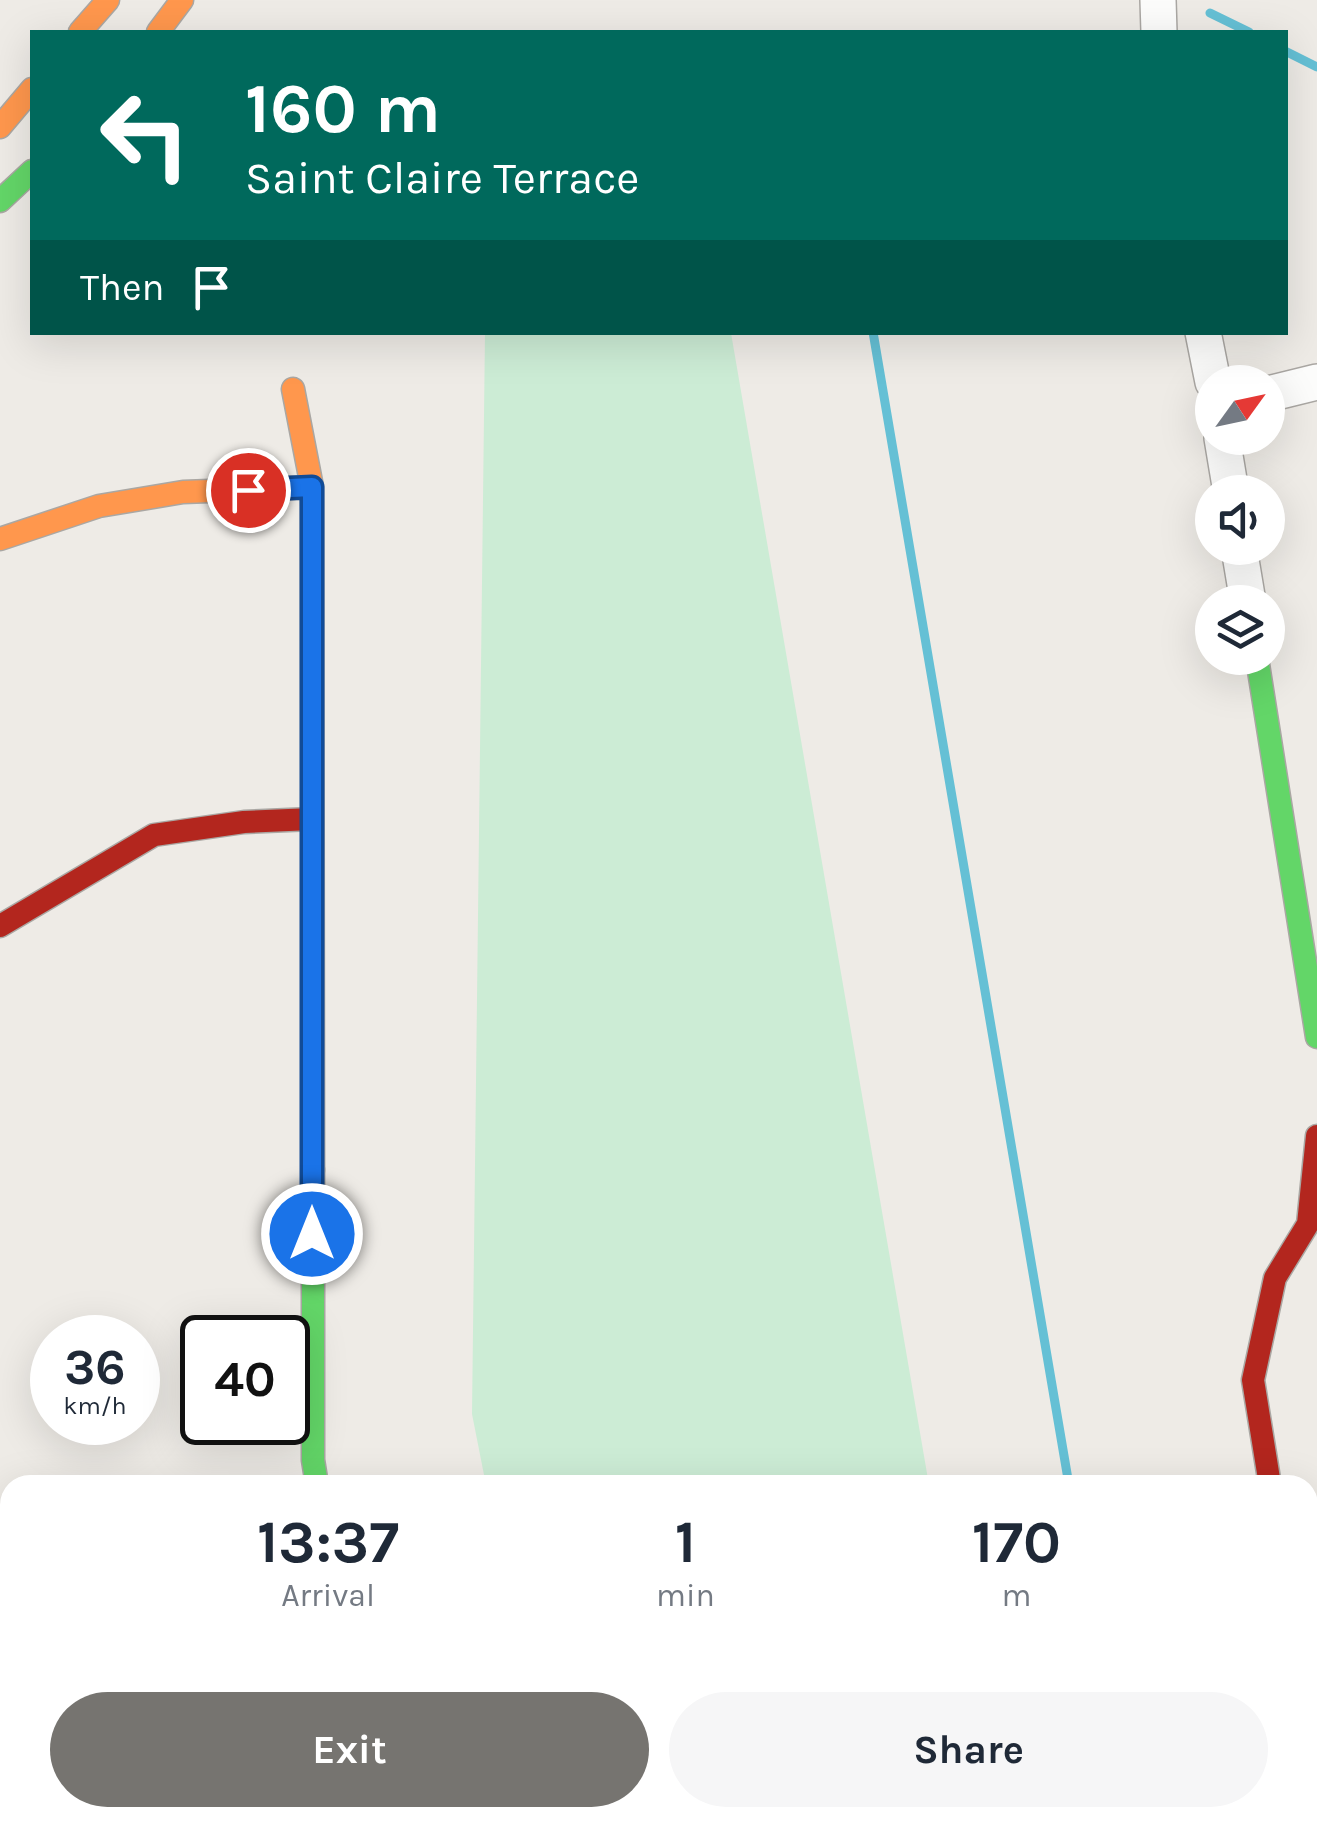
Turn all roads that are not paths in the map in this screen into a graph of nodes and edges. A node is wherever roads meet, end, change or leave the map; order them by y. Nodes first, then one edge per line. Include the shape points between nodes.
1 (108, 0) edge
2 (182, 0) edge
3 (1158, 0) edge
4 (82, 30) edge
5 (160, 30) edge
6 (1159, 30) edge
7 (30, 90) edge
8 (0, 127) edge
9 (30, 174) edge
10 (0, 201) edge
11 (1205, 335) edge
12 (1210, 365) edge
13 (1317, 382) edge
14 (293, 389) dead end
15 (1285, 390) edge
16 (312, 487) junction
17 (0, 538) edge
18 (1260, 675) edge
19 (312, 819) junction
20 (0, 926) edge
21 (1317, 1037) edge
22 (1317, 1136) edge
23 (1312, 1225) edge
24 (316, 1475) edge
25 (1268, 1475) edge

1 - 4 street
2 - 5 street
3 - 6 street
7 - 8 street
9 - 10 street
11 - 12 street
13 - 15 street
14 - 16 street
16 - 17 street via 166,495 99,506
16 - 19 street
18 - 21 street
19 - 20 street via 154,836
19 - 24 street
22 - 23 street
23 - 25 street via 1275,1278 1253,1380

